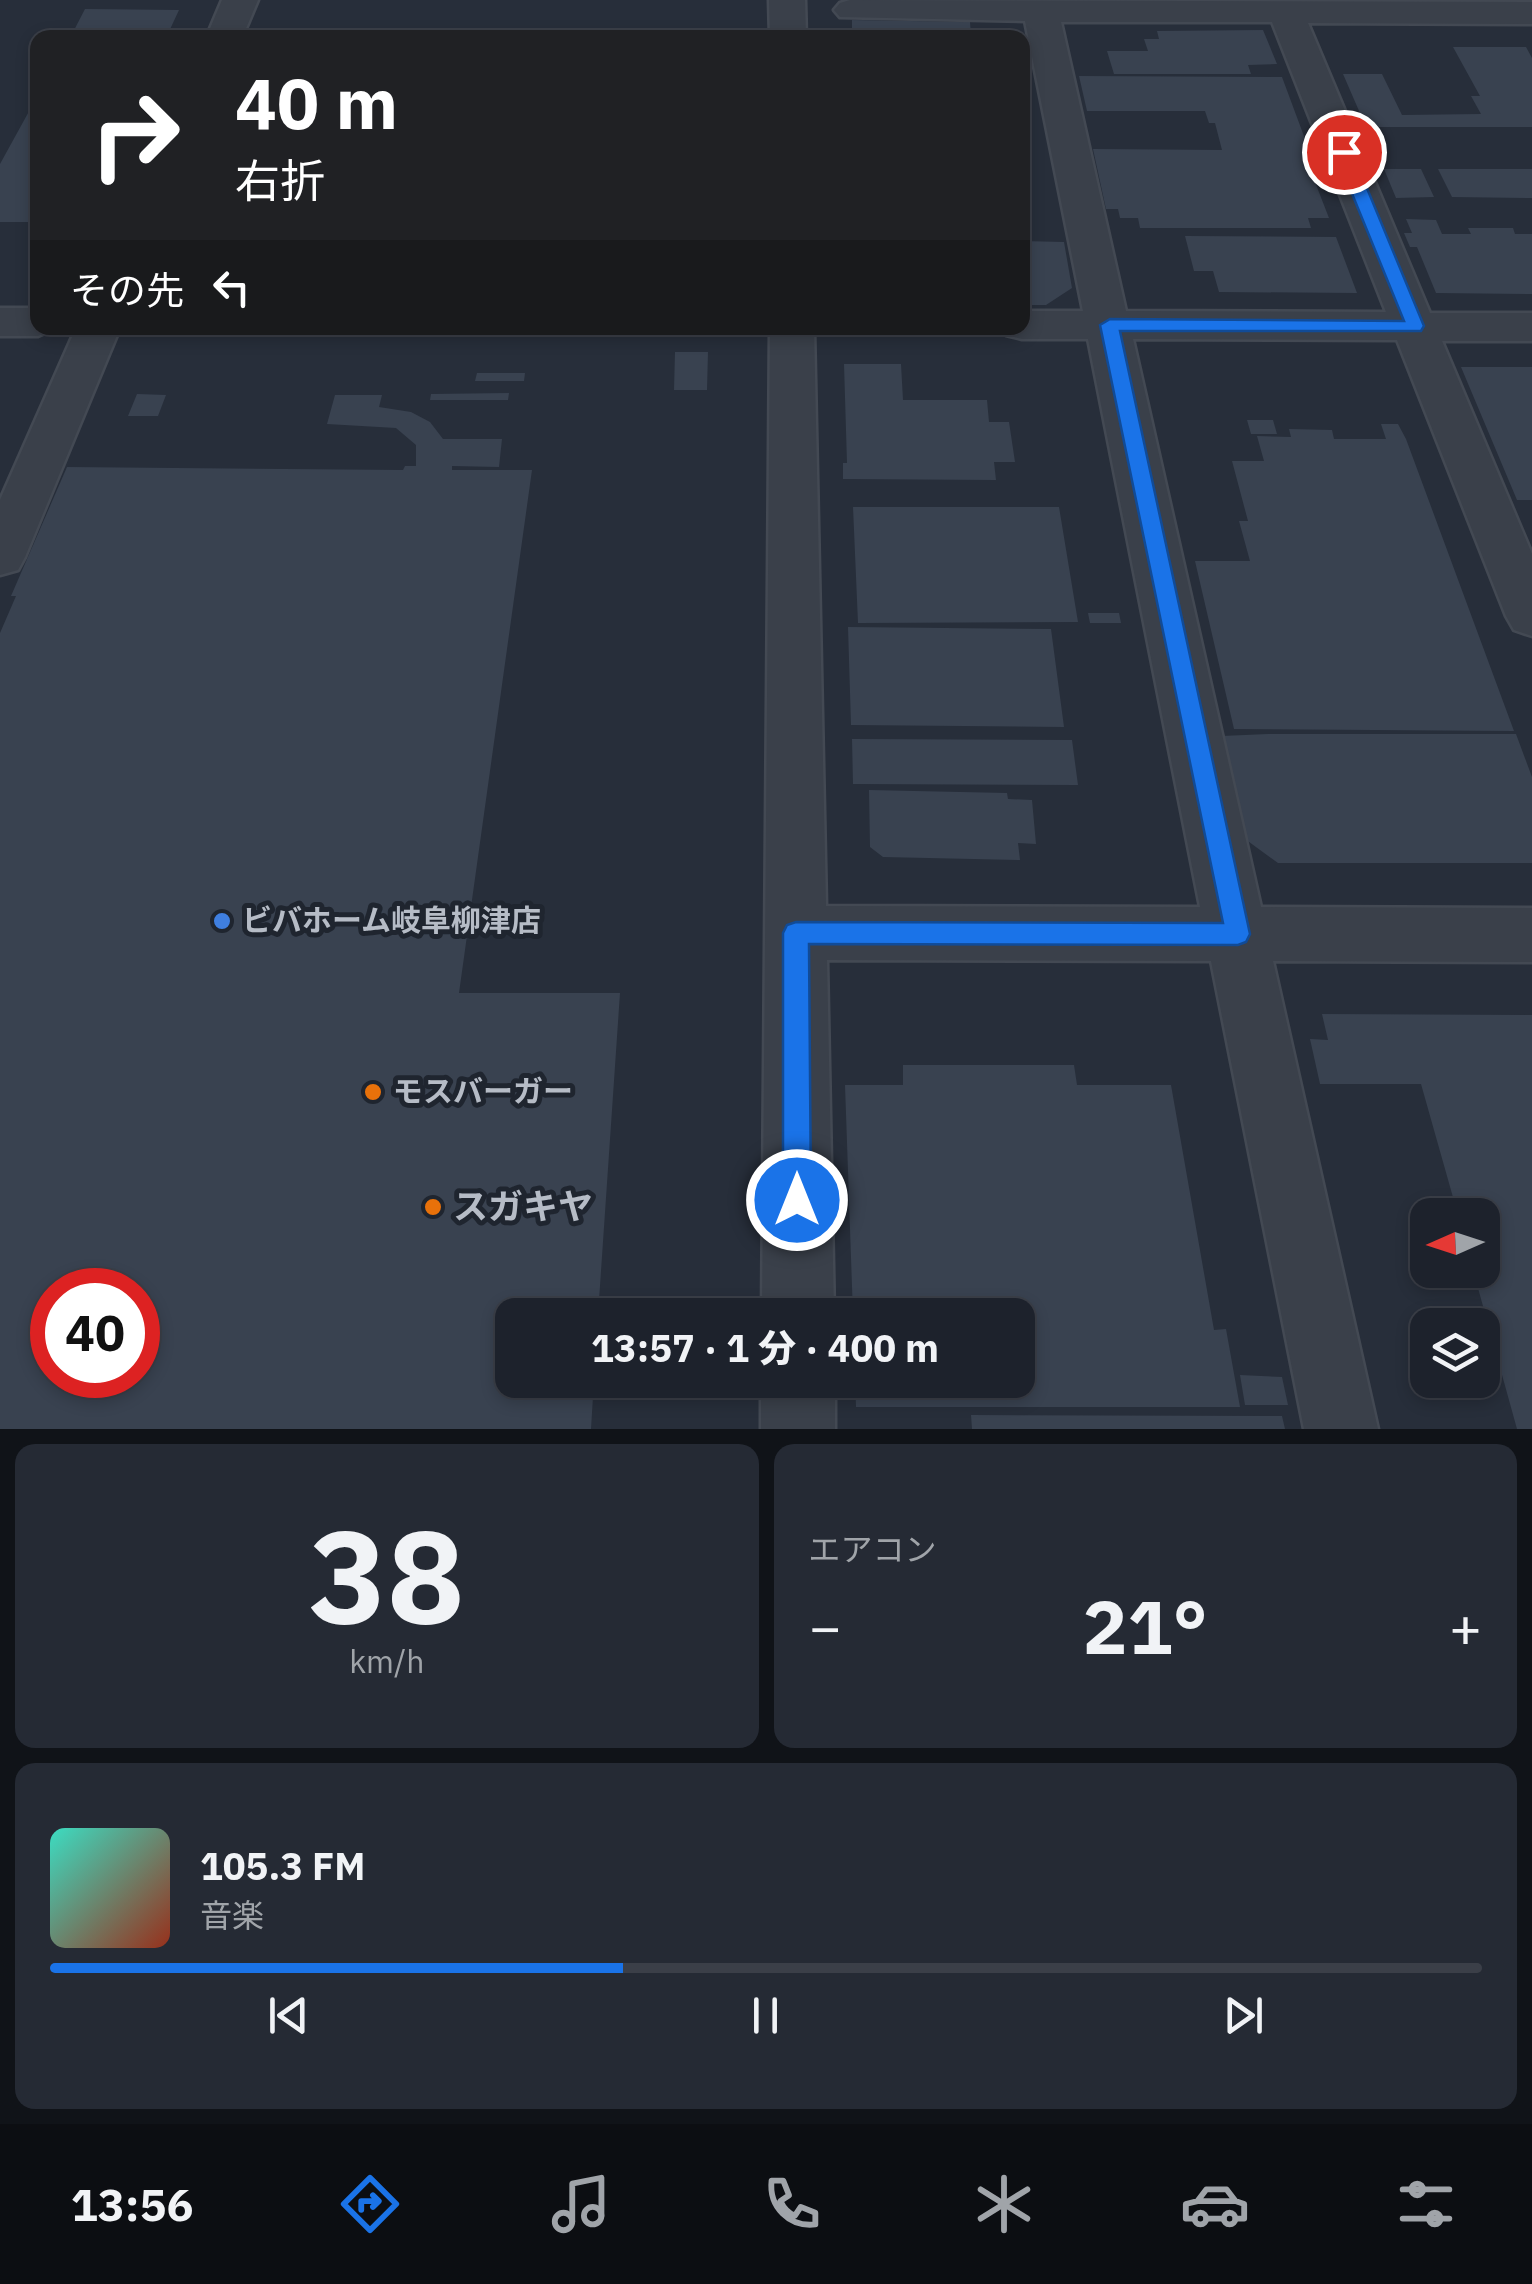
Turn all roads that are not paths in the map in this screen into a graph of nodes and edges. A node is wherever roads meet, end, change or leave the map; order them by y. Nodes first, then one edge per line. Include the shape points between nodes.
1 (240, 0) edge
2 (787, 0) edge
3 (852, 10) dead end
4 (1041, 11) junction
5 (1286, 12) junction
6 (1530, 16) edge
7 (227, 30) edge
8 (788, 30) edge
9 (0, 322) edge
10 (30, 322) edge
11 (1030, 325) edge
12 (1110, 325) junction
13 (1415, 326) junction
14 (1532, 327) edge
15 (95, 335) edge
16 (792, 335) edge
17 (0, 558) edge
18 (1532, 616) edge
19 (796, 933) junction
20 (1238, 934) junction
21 (1532, 935) edge
22 (798, 1298) edge
23 (798, 1398) edge
24 (798, 1429) edge
25 (1341, 1429) edge

1 - 7 street
2 - 8 street
3 - 4 street
4 - 5 street
4 - 12 street
5 - 6 street
5 - 13 street
9 - 10 street
11 - 12 street
12 - 13 street
12 - 20 street
13 - 14 street
13 - 18 street
15 - 17 street
16 - 19 street
19 - 20 street
19 - 22 street
20 - 21 street
20 - 25 street
23 - 24 street

